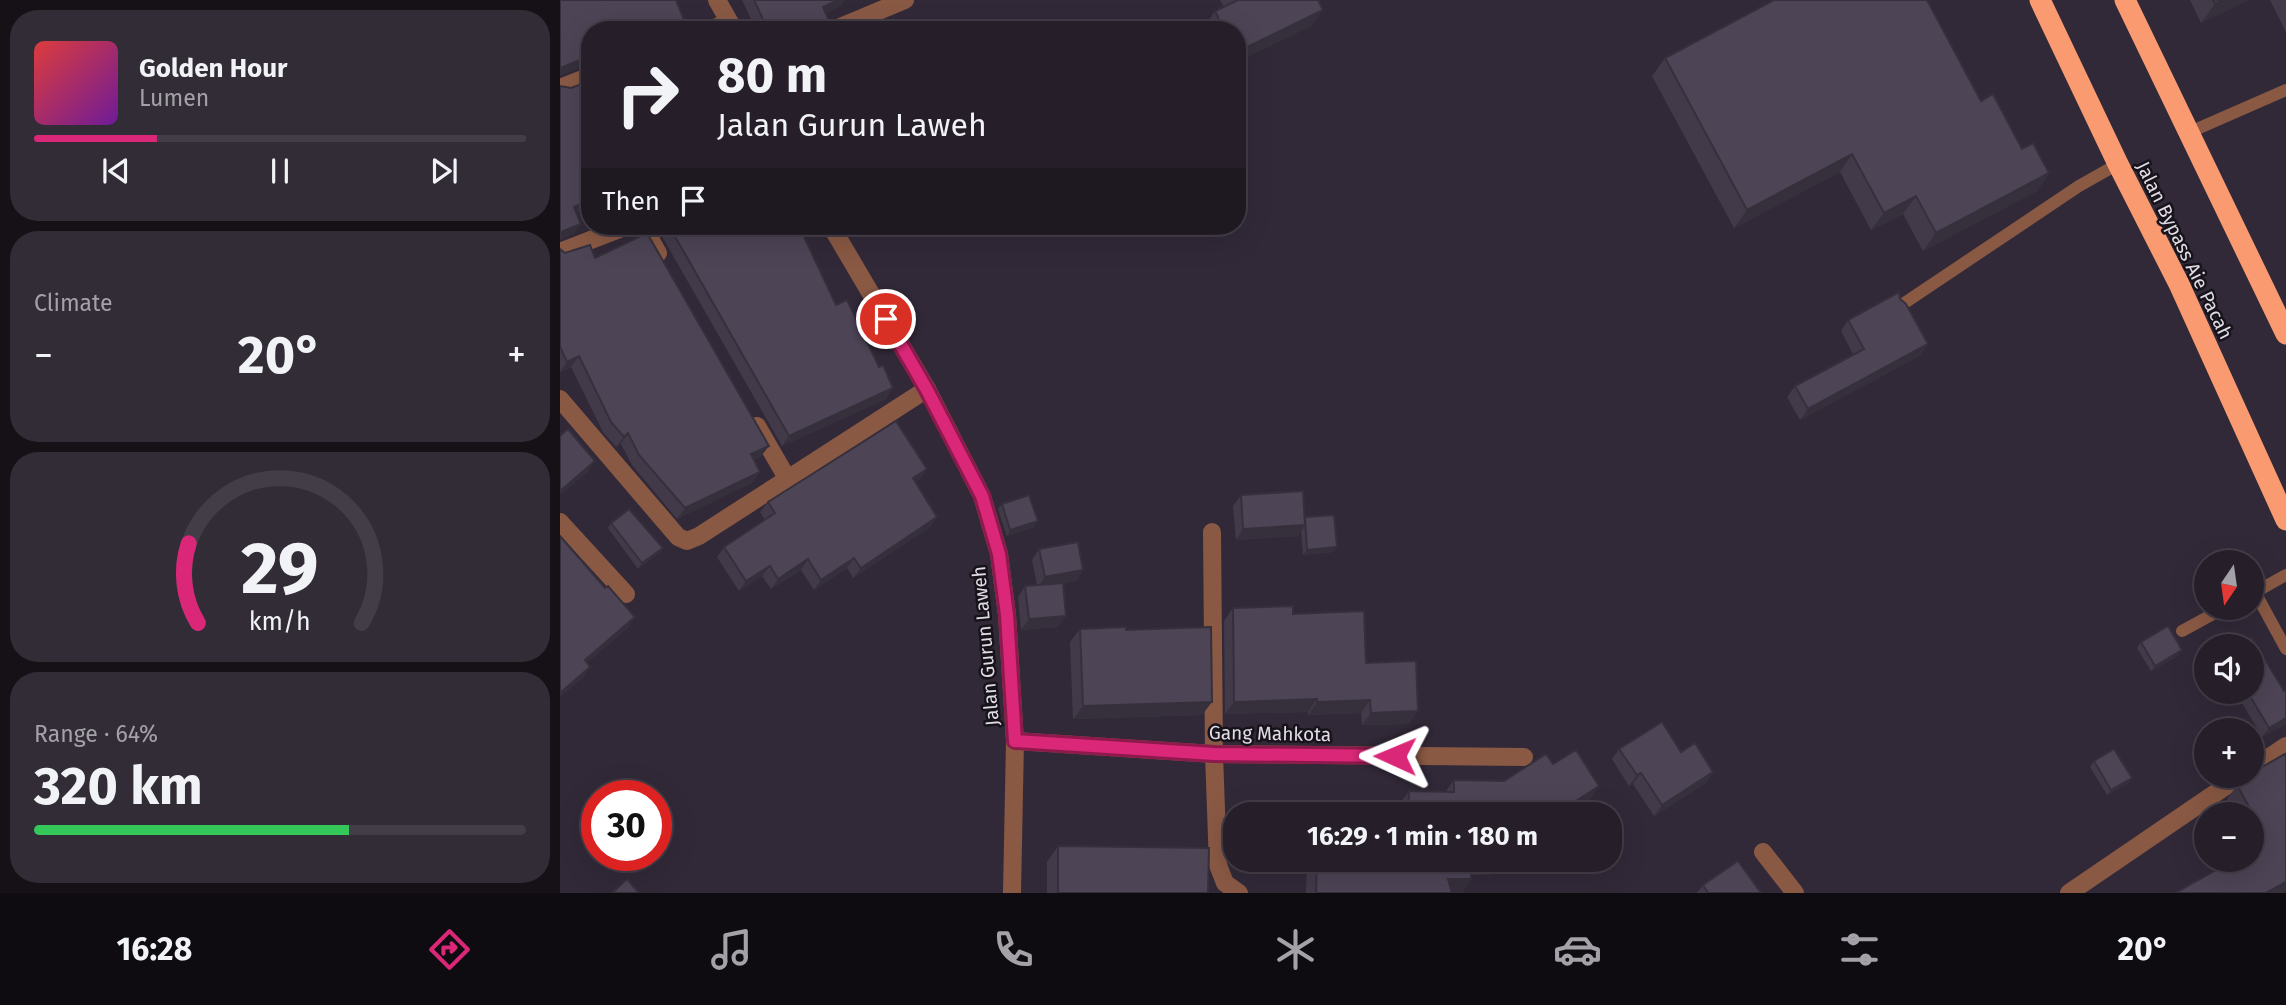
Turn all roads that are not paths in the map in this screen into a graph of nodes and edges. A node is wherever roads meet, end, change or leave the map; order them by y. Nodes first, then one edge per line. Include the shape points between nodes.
1 (717, 0) edge
2 (905, 0) edge
3 (2040, 0) edge
4 (2124, 0) edge
5 (728, 21) edge
6 (855, 21) edge
7 (581, 80) edge
8 (560, 88) edge
9 (2286, 90) edge
10 (2190, 132) junction
11 (2118, 164) junction
12 (604, 235) edge
13 (648, 235) edge
14 (836, 235) edge
15 (560, 253) edge
16 (670, 274) edge
17 (1900, 306) edge
18 (2286, 334) edge
19 (927, 390) junction
20 (560, 399) edge
21 (746, 406) edge
22 (787, 478) junction
23 (2286, 520) edge
24 (560, 522) edge
25 (1212, 532) dead end
26 (2286, 575) edge
27 (2264, 587) edge
28 (625, 594) dead end
29 (2264, 610) edge
30 (2202, 620) edge
31 (2182, 631) dead end
32 (2286, 649) edge
33 (1015, 741) junction
34 (2286, 746) edge
35 (1214, 754) junction
36 (1524, 757) dead end
37 (2264, 761) edge
38 (2223, 788) edge
39 (1763, 852) dead end
40 (1012, 893) edge
41 (1239, 893) edge
42 (1795, 893) edge
43 (2069, 893) edge

1 - 5 street
2 - 6 street
3 - 11 highway, Jalan Bypass Aie Pacah
4 - 10 highway
7 - 8 street
9 - 10 lane
10 - 18 highway
11 - 17 lane
11 - 23 highway, Jalan Bypass Aie Pacah via 2179,284
12 - 15 street
13 - 16 street
14 - 19 street, Jalan Gurun Laweh
19 - 22 street
19 - 33 street, Jalan Gurun Laweh via 982,496 999,554
20 - 22 street via 678,537 687,541
21 - 22 street
24 - 28 street
25 - 35 street
26 - 27 lane
29 - 32 lane
30 - 31 lane
33 - 35 street, Gang Mahkota
33 - 40 street, Jalan Gurun Laweh
34 - 37 street
35 - 36 street, Gang Mahkota
35 - 41 street via 1218,864 1225,883
38 - 43 street
39 - 42 street

